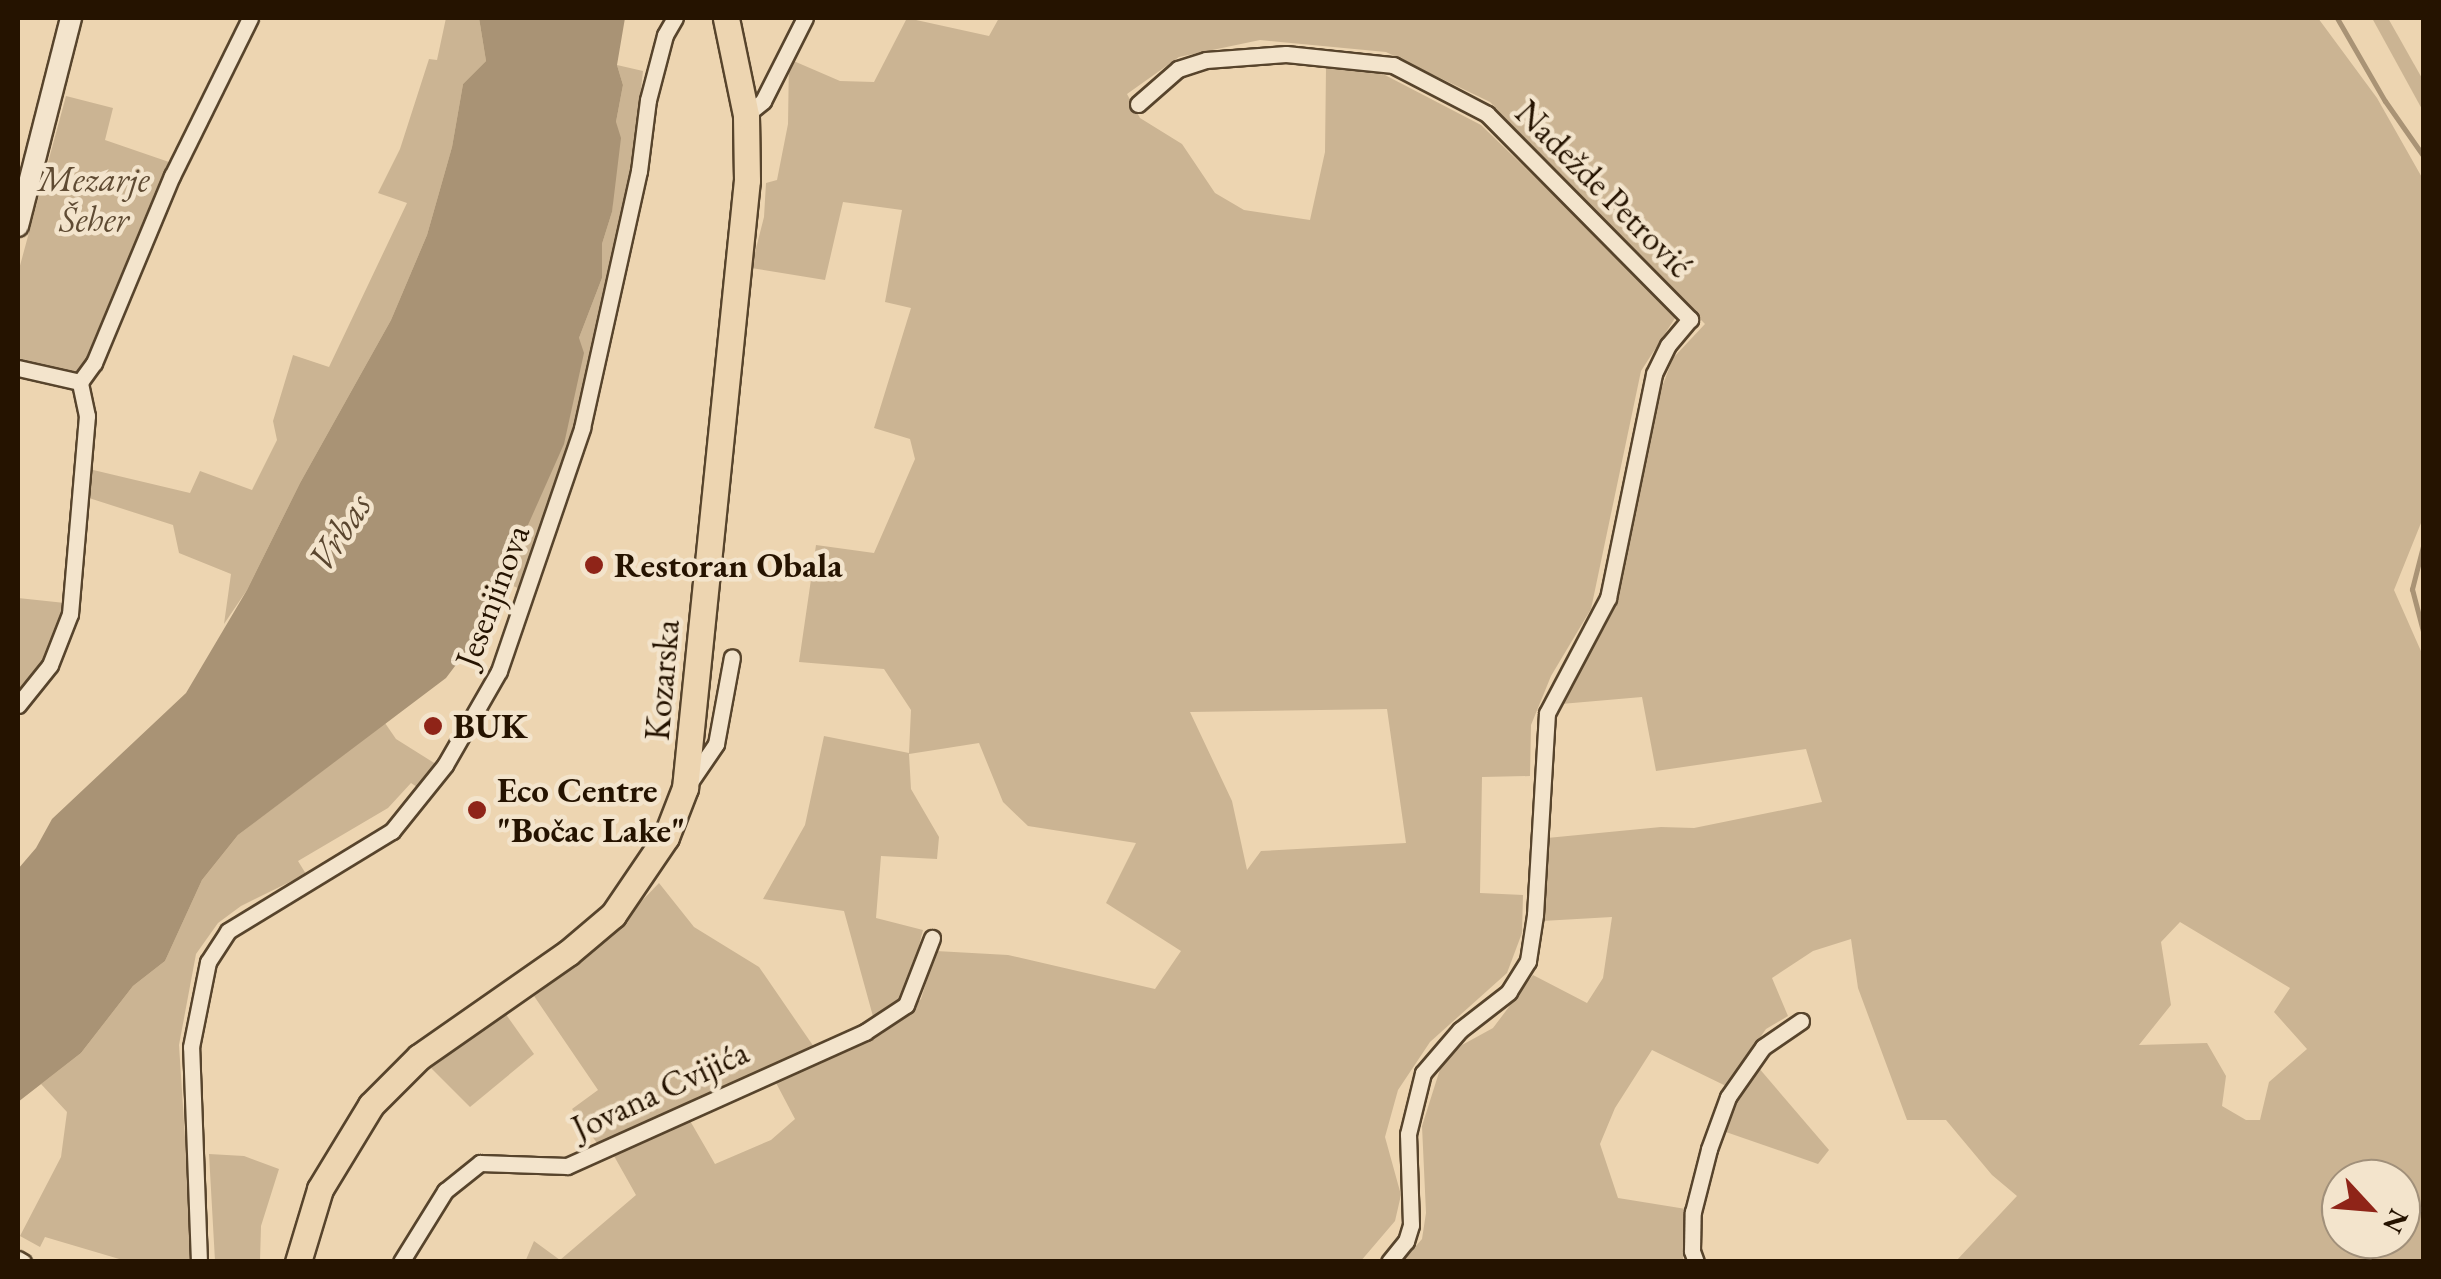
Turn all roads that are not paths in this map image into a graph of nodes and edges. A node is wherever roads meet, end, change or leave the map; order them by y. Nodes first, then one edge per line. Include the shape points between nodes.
1 (71, 18) edge
2 (250, 18) edge
3 (675, 18) edge
4 (726, 18) edge
5 (805, 18) edge
6 (1138, 104) dead end
7 (746, 116) junction
8 (18, 226) edge
9 (18, 368) edge
10 (80, 382) junction
11 (732, 657) dead end
12 (18, 704) edge
13 (685, 788) junction
14 (932, 938) dead end
15 (1801, 1021) dead end
16 (199, 1262) edge
17 (298, 1262) edge
18 (400, 1262) edge
19 (1389, 1262) edge
20 (1696, 1262) edge

1 - 8 street
2 - 10 street
3 - 16 street, Jesenjinova via 648,100 582,428 499,671 444,765 392,831 228,931 208,962 191,1046
4 - 7 main road, Kozarska
5 - 7 street via 763,101
6 - 19 street, Nadežde Petrović via 1178,69 1206,60 1286,54 1393,66 1488,114 1690,319 1654,374 1608,598 1548,713 1528,961 1509,992 1460,1030 1423,1073 1408,1134 1411,1225
7 - 13 main road, Kozarska via 745,208
9 - 10 street
10 - 12 street via 88,416 70,614 50,665
11 - 13 street via 716,744
13 - 17 main road, Kozarska via 666,837 613,915 419,1057 371,1105 320,1189
14 - 18 street, Jovana Cvijića via 906,1006 865,1032 567,1166 480,1164 445,1191
15 - 20 street via 1763,1047 1728,1097 1694,1212

